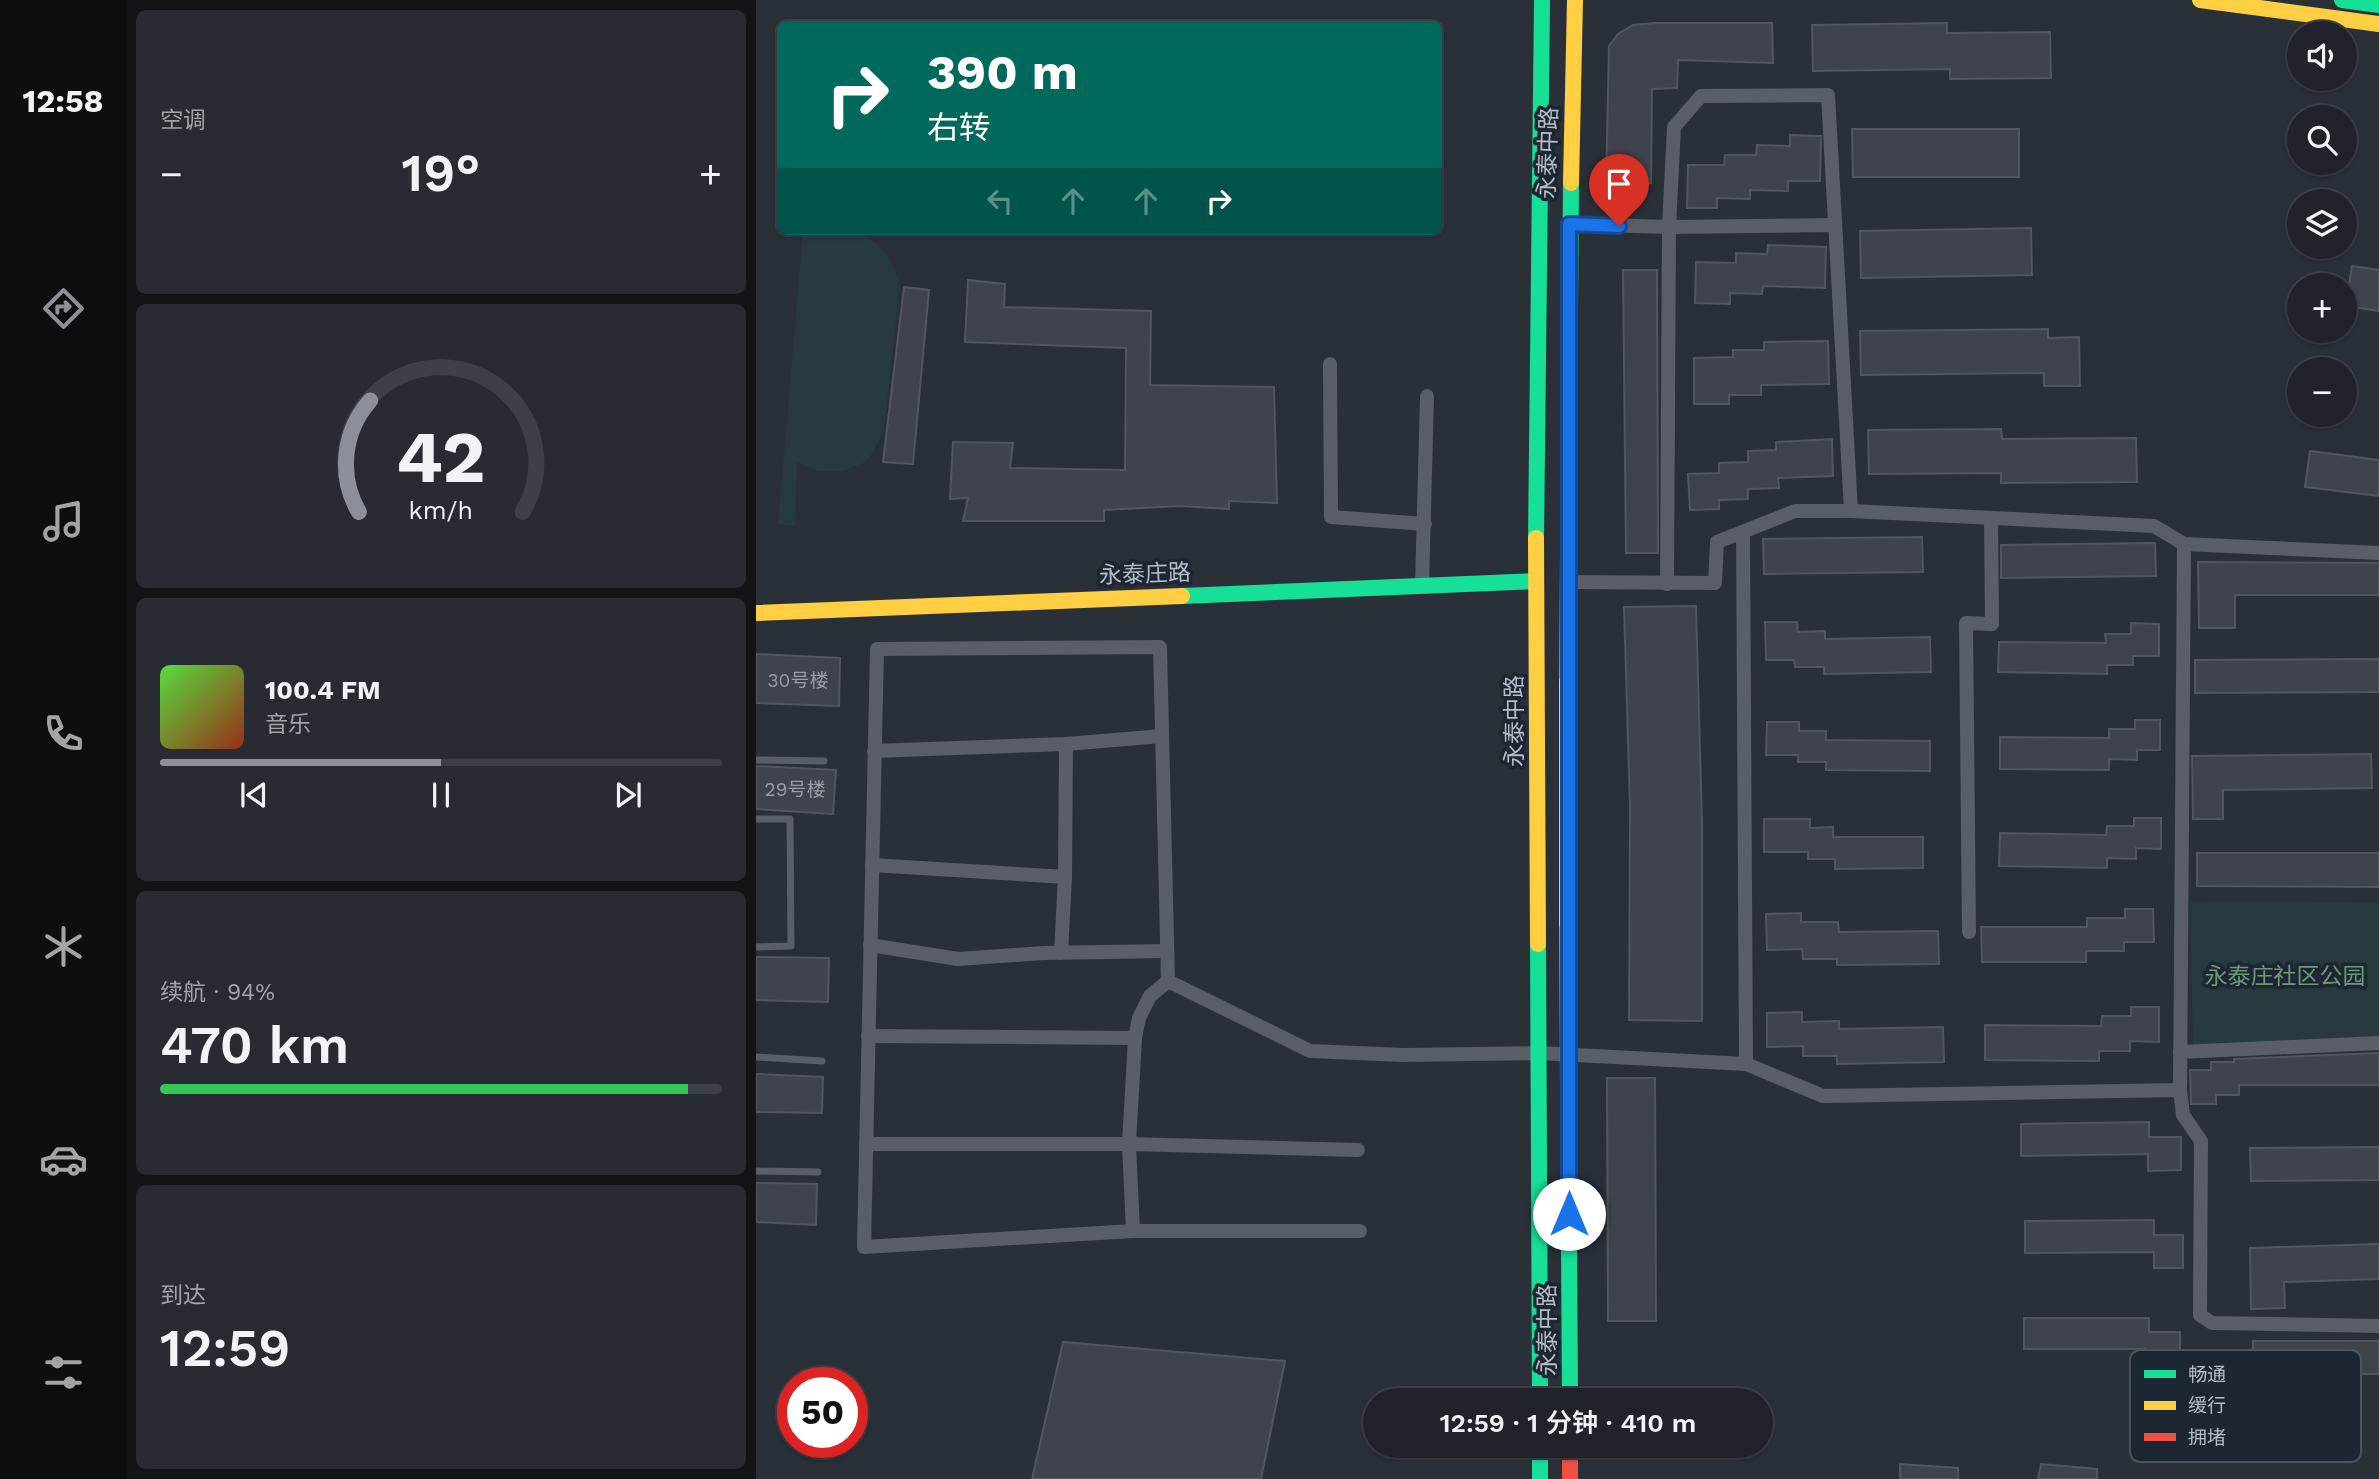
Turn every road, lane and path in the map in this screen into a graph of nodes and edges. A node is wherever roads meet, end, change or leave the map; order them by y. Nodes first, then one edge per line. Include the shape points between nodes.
1 (1542, 0) edge
2 (1575, 0) edge
3 (2200, 0) edge
4 (2342, 0) edge
5 (2379, 5) edge
6 (2379, 24) edge
7 (1569, 224) junction
8 (1835, 225) junction
9 (1669, 227) junction
10 (1330, 364) dead end
11 (1427, 396) dead end
12 (1851, 511) junction
13 (1991, 518) junction
14 (1425, 524) junction
15 (1743, 532) junction
16 (2184, 544) junction
17 (2379, 553) edge
18 (1536, 581) junction
19 (1567, 582) junction
20 (1667, 584) junction
21 (1422, 585) junction
22 (756, 612) edge
23 (1162, 736) junction
24 (1066, 744) junction
25 (874, 751) junction
26 (756, 760) edge
27 (824, 761) dead end
28 (756, 819) edge
29 (872, 865) junction
30 (1065, 877) junction
31 (1969, 932) dead end
32 (870, 945) junction
33 (756, 947) edge
34 (1167, 951) junction
35 (1061, 953) junction
36 (1168, 981) junction
37 (868, 1036) junction
38 (1135, 1038) junction
39 (2379, 1043) edge
40 (1538, 1052) junction
41 (2180, 1052) junction
42 (1569, 1056) junction
43 (756, 1057) edge
44 (822, 1061) dead end
45 (1746, 1064) junction
46 (2180, 1090) junction
47 (866, 1144) junction
48 (1129, 1144) junction
49 (1358, 1150) dead end
50 (756, 1171) edge
51 (818, 1172) dead end
52 (1133, 1231) junction
53 (1360, 1231) dead end
54 (2379, 1326) edge
55 (1540, 1388) edge
56 (1570, 1388) edge
57 (1540, 1458) edge
58 (1570, 1458) edge
59 (1540, 1479) edge
60 (1570, 1479) edge

1 - 18 main road, 永泰中路
2 - 7 main road, 永泰中路
3 - 6 main road
4 - 5 main road
7 - 9 street
7 - 19 main road, 永泰中路
8 - 9 street
8 - 9 street via 1828,96 1701,96 1674,127
8 - 12 street
9 - 20 street
10 - 14 street via 1331,517
11 - 14 street
12 - 13 street
12 - 15 street via 1795,512
13 - 16 street via 2154,526
13 - 31 street via 1992,624 1966,623
14 - 21 street
15 - 20 street via 1717,542 1715,583
15 - 45 street
16 - 17 street
16 - 41 street
18 - 21 main road, 永泰庄路
18 - 40 main road, 永泰中路
19 - 20 street
19 - 42 main road, 永泰中路
21 - 22 main road, 永泰庄路
23 - 24 street
23 - 25 street via 1160,647 877,649
23 - 34 street
24 - 25 street
24 - 30 street
25 - 29 street
26 - 27 lane
28 - 33 lane via 790,819 791,921 791,946
29 - 30 street
29 - 32 street
30 - 35 street
32 - 35 street via 958,959
32 - 37 street
34 - 35 street
34 - 36 street
36 - 38 street via 1150,996
36 - 40 street via 1310,1051 1403,1055
37 - 38 street
37 - 47 street
38 - 48 street
39 - 41 street
40 - 42 street
40 - 55 main road, 永泰中路
41 - 46 street
42 - 45 street
42 - 56 main road, 永泰中路
43 - 44 lane
45 - 46 street via 1823,1096
46 - 54 street via 2183,1115 2201,1141 2200,1315 2212,1323
47 - 48 street
47 - 52 street via 864,1247
48 - 49 street
48 - 52 street
50 - 51 lane
52 - 53 street
57 - 59 main road
58 - 60 main road

